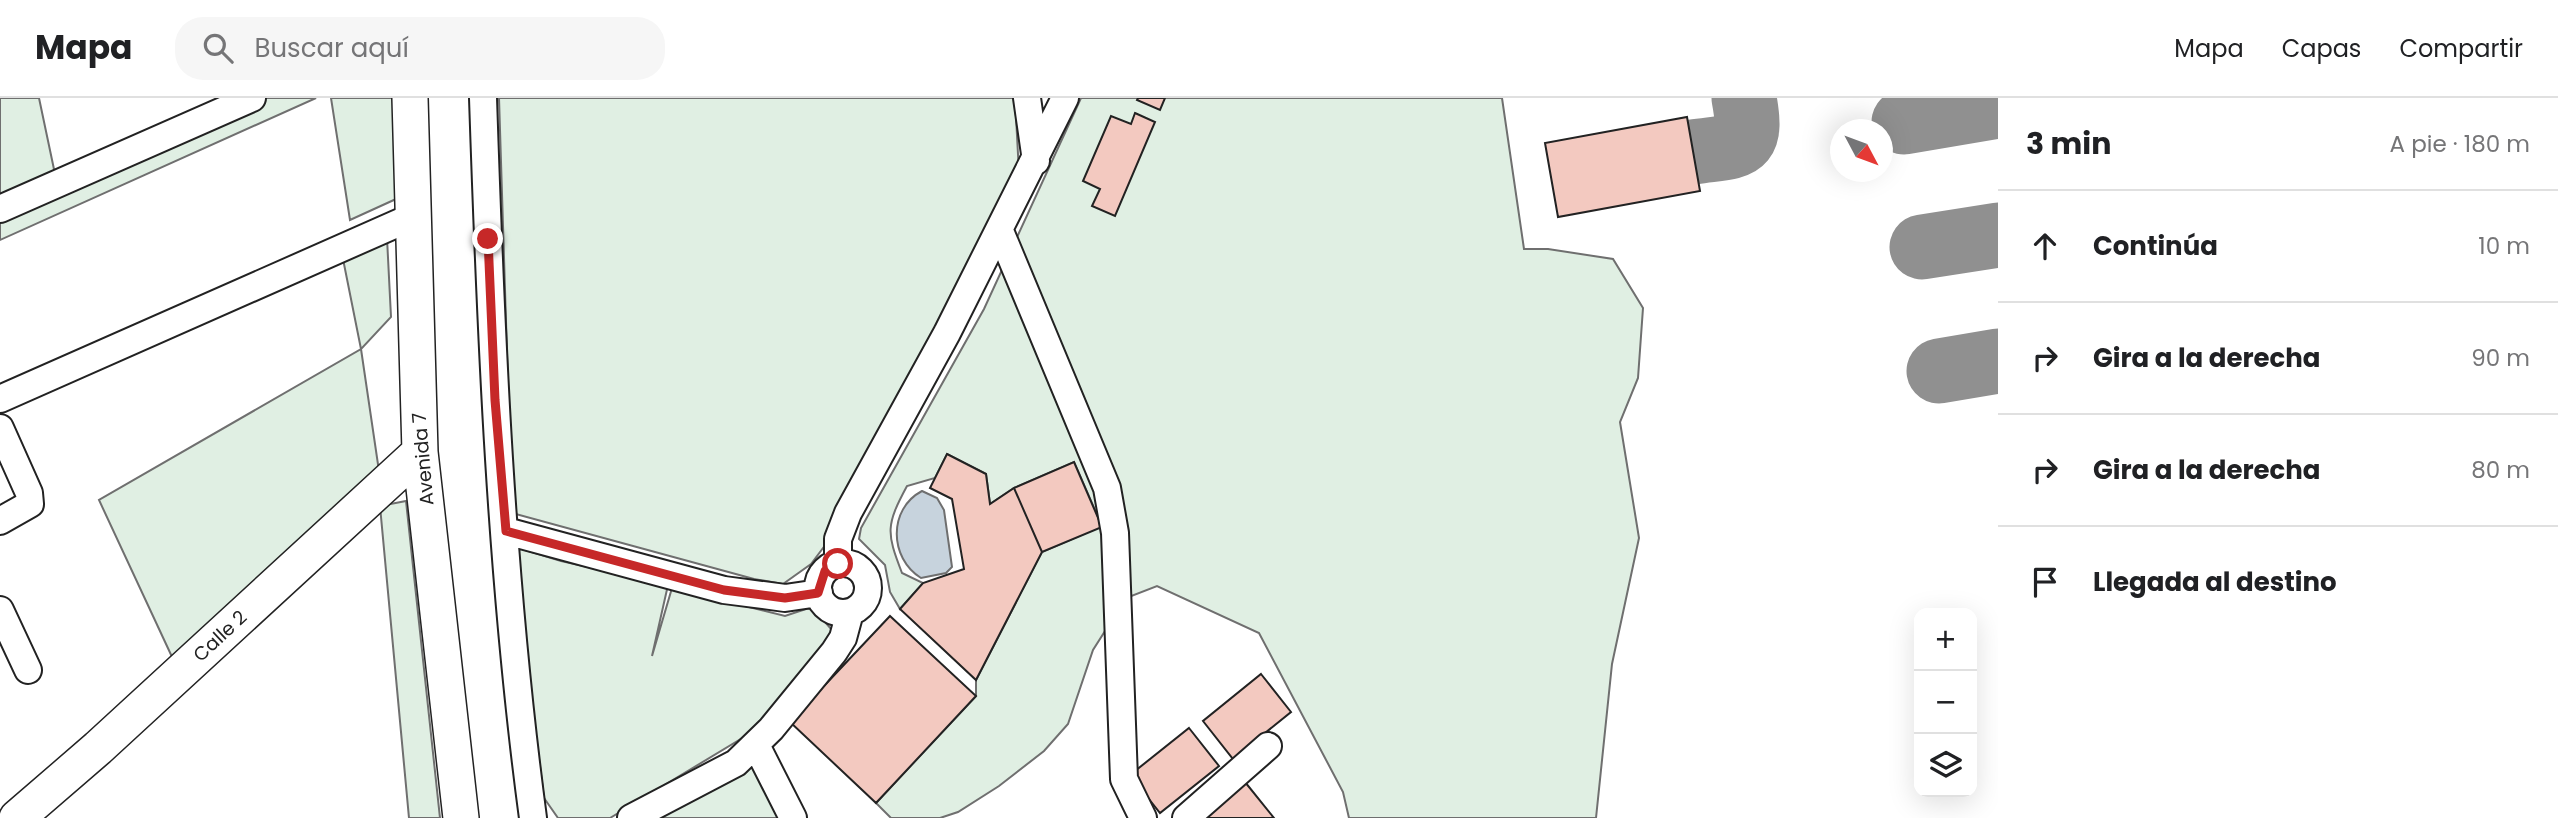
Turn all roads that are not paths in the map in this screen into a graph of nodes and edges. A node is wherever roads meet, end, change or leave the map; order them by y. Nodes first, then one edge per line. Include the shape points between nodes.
1 (252, 98) edge
2 (410, 98) edge
3 (483, 98) edge
4 (1027, 98) edge
5 (1065, 98) edge
6 (1036, 161) junction
7 (0, 209) edge
8 (412, 217) junction
9 (1000, 231) junction
10 (0, 399) edge
11 (0, 428) edge
12 (420, 452) junction
13 (0, 521) edge
14 (506, 531) junction
15 (838, 564) junction
16 (818, 593) junction
17 (0, 610) edge
18 (850, 612) junction
19 (29, 670) dead end
20 (756, 745) junction
21 (1268, 746) dead end
22 (17, 818) edge
23 (461, 818) edge
24 (533, 818) edge
25 (631, 818) edge
26 (793, 818) edge
27 (1143, 818) edge
28 (1186, 818) edge

1 - 7 street
2 - 8 main road, Avenida 7
3 - 14 street via 495,400
4 - 6 street
5 - 6 street
6 - 9 street
8 - 10 street
8 - 12 main road, Avenida 7
9 - 15 street via 848,513 838,539
9 - 27 street via 1107,488 1115,533 1124,779
11 - 13 street via 30,504
12 - 22 main road, Calle 2
12 - 23 main road, Avenida 7
14 - 16 street via 724,590 785,598
14 - 24 street via 519,715
15 - 16 street via 825,571
15 - 18 street via 860,569 867,583 862,604
16 - 18 street via 833,611
17 - 19 street
18 - 20 street via 834,652
20 - 25 street via 736,762
20 - 26 street
21 - 28 street

